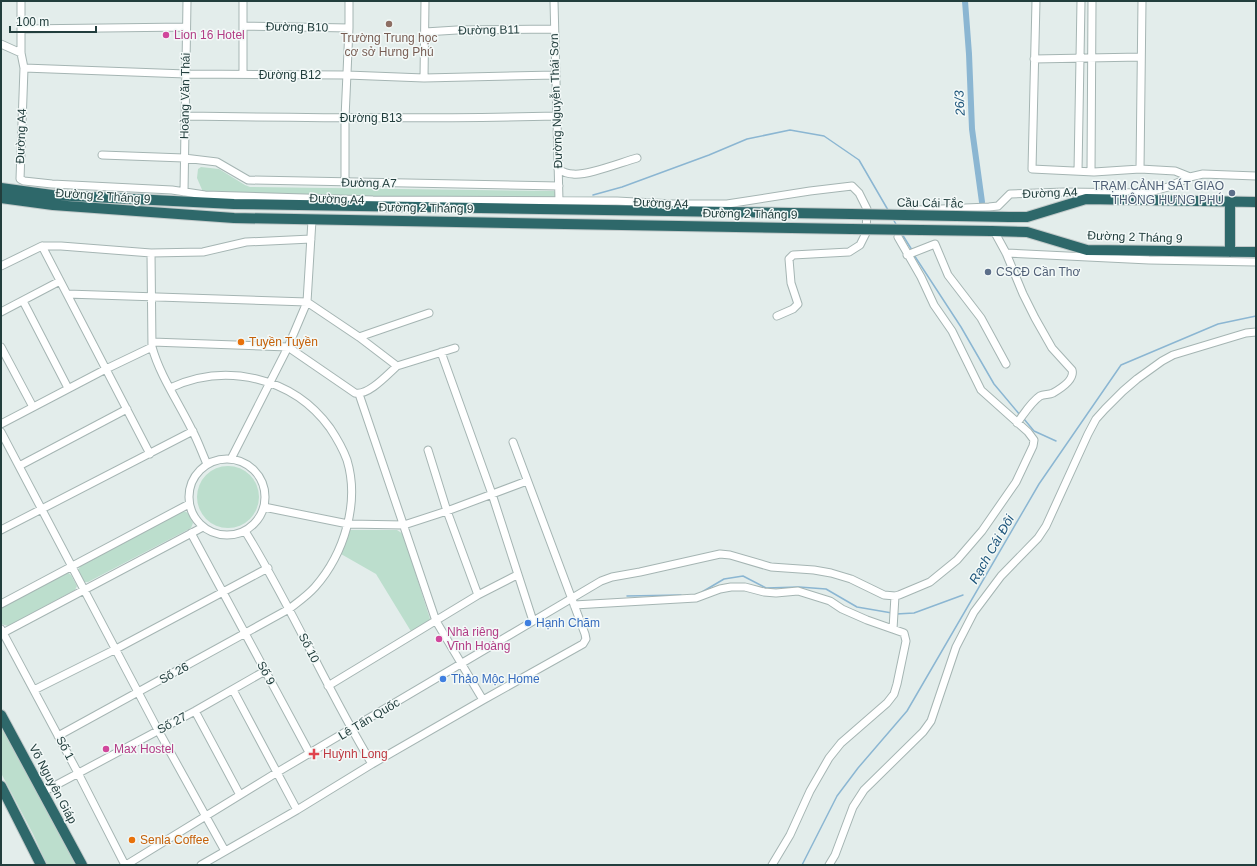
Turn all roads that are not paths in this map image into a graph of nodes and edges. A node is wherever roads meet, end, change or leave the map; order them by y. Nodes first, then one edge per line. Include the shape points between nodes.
1 (21, 1) edge
2 (187, 1) edge
3 (243, 1) edge
4 (349, 1) edge
5 (425, 1) edge
6 (554, 1) edge
7 (1036, 1) edge
8 (1081, 1) edge
9 (1092, 1) edge
10 (1142, 1) edge
11 (186, 26) junction
12 (244, 26) junction
13 (349, 28) junction
14 (21, 29) junction
15 (554, 29) junction
16 (425, 32) junction
17 (1, 44) edge
18 (21, 53) junction
19 (1141, 57) junction
20 (1092, 58) junction
21 (1034, 59) junction
22 (1080, 59) junction
23 (24, 68) junction
24 (186, 74) junction
25 (243, 74) junction
26 (347, 75) junction
27 (556, 75) junction
28 (424, 78) junction
29 (185, 116) junction
30 (557, 116) junction
31 (345, 118) junction
32 (102, 155) dead end
33 (184, 158) junction
34 (636, 158) dead end
35 (558, 169) junction
36 (1140, 169) junction
37 (1078, 171) junction
38 (1091, 172) junction
39 (1256, 176) edge
40 (1190, 177) junction
41 (345, 182) junction
42 (559, 186) junction
43 (1, 188) edge
44 (184, 192) junction
45 (1, 198) edge
46 (559, 201) junction
47 (1230, 202) junction
48 (1256, 202) edge
49 (53, 205) junction
50 (1, 206) edge
51 (917, 210) dead end
52 (851, 214) joint
53 (312, 220) junction
54 (992, 231) junction
55 (898, 237) dead end
56 (311, 239) junction
57 (42, 246) junction
58 (1230, 252) junction
59 (1256, 252) edge
60 (151, 253) junction
61 (1006, 253) junction
62 (909, 254) junction
63 (1256, 262) edge
64 (1, 266) edge
65 (60, 281) junction
66 (67, 294) junction
67 (152, 296) junction
68 (23, 301) junction
69 (307, 302) junction
70 (1, 312) edge
71 (429, 313) dead end
72 (777, 316) dead end
73 (1256, 332) edge
74 (359, 337) junction
75 (152, 344) junction
76 (1, 347) edge
77 (288, 347) junction
78 (455, 348) dead end
79 (441, 352) junction
80 (1006, 364) dead end
81 (397, 366) junction
82 (106, 369) junction
83 (270, 382) junction
84 (68, 388) junction
85 (170, 388) junction
86 (359, 394) junction
87 (33, 407) junction
88 (127, 409) junction
89 (1019, 421) junction
90 (1, 424) edge
91 (1, 432) edge
92 (193, 432) junction
93 (513, 442) dead end
94 (428, 450) dead end
95 (150, 454) junction
96 (231, 459) junction
97 (206, 464) junction
98 (19, 466) junction
99 (527, 481) junction
100 (492, 494) junction
101 (189, 504) junction
102 (264, 507) junction
103 (42, 509) junction
104 (447, 511) junction
105 (348, 524) junction
106 (404, 525) junction
107 (203, 527) junction
108 (2, 528) edge
109 (245, 532) junction
110 (191, 533) junction
111 (72, 566) junction
112 (268, 568) junction
113 (518, 575) junction
114 (84, 590) junction
115 (223, 592) junction
116 (478, 595) junction
117 (895, 596) junction
118 (572, 602) junction
119 (1, 604) edge
120 (290, 609) junction
121 (436, 621) junction
122 (533, 621) junction
123 (893, 629) junction
124 (2, 632) edge
125 (246, 634) junction
126 (116, 649) junction
127 (461, 664) junction
128 (266, 671) junction
129 (328, 686) junction
130 (34, 690) junction
131 (233, 690) junction
132 (138, 692) junction
133 (483, 700) junction
134 (195, 711) junction
135 (1, 715) edge
136 (158, 730) junction
137 (351, 730) junction
138 (58, 736) junction
139 (310, 754) junction
140 (372, 764) junction
141 (78, 772) junction
142 (276, 773) junction
143 (1, 786) edge
144 (43, 792) junction
145 (240, 795) junction
146 (297, 810) junction
147 (205, 816) junction
148 (225, 851) junction
149 (38, 864) edge
150 (82, 865) edge
151 (125, 865) edge
152 (201, 865) edge
153 (772, 865) edge
154 (829, 865) edge

1 - 14 street, Đường A4
2 - 11 street, Hoàng Văn Thái
3 - 12 street
4 - 13 street
5 - 16 street
6 - 15 street, Đường Nguyễn Thái Sơn
7 - 21 street
8 - 22 street
9 - 20 street
10 - 19 street
11 - 14 street
11 - 24 street, Hoàng Văn Thái
12 - 13 street, Đường B10
12 - 25 street
13 - 26 street
14 - 18 street, Đường A4
15 - 16 street, Đường B11
15 - 27 street, Đường Nguyễn Thái Sơn
16 - 28 street
17 - 18 street
18 - 23 street, Đường A4
19 - 20 street
19 - 36 street
20 - 22 street
20 - 38 street
21 - 22 street
21 - 37 street via 1032,169
22 - 37 street
23 - 24 street, Đường B12
23 - 44 street, Đường A4 via 20,179 52,184
24 - 25 street, Đường B12
24 - 29 street, Hoàng Văn Thái
25 - 26 street, Đường B12
26 - 28 street, Đường B12
26 - 31 street
27 - 28 street, Đường B12
27 - 30 street, Đường Nguyễn Thái Sơn
29 - 31 street, Đường B13
29 - 33 street, Hoàng Văn Thái
30 - 31 street, Đường B13
30 - 35 street, Đường Nguyễn Thái Sơn
31 - 41 street
32 - 33 street, Đường A7
33 - 41 street, Đường A7 via 217,162 248,180
33 - 44 street, Hoàng Văn Thái
34 - 35 street via 575,175
35 - 42 street, Đường Nguyễn Thái Sơn
36 - 38 street
36 - 40 street via 1175,171
37 - 38 street
39 - 40 street, Đường A4 via 1203,174
40 - 51 street, Đường A4 via 1168,187 1146,192 1010,194 998,206 989,208
41 - 42 street, Đường A7
42 - 46 street, Đường Nguyễn Thái Sơn
43 - 52 highway, Đường 2 Tháng 9 via 52,195 234,204
44 - 46 street, Đường A4 via 205,196
45 - 49 highway, Đường 2 Tháng 9
46 - 72 street, Đường A4 via 727,204 852,186 867,209 866,233 860,245 849,252 793,255 789,258 791,283 798,304
47 - 48 highway
47 - 52 highway, Cầu Cái Tắc, bridge via 1086,199 1027,217 1009,218
47 - 58 highway
49 - 50 highway
49 - 53 highway, Đường 2 Tháng 9 via 234,218
53 - 54 highway, Đường 2 Tháng 9, bridge
53 - 56 street
54 - 58 highway, Đường 2 Tháng 9 via 1027,232 1087,250
54 - 61 street
55 - 62 street
56 - 60 street via 246,242 203,252
56 - 69 street
57 - 60 street
57 - 64 street
57 - 65 street
58 - 59 highway, Đường 2 Tháng 9
60 - 67 street
61 - 63 street
61 - 89 street via 1035,318 1052,348 1072,370 1070,379 1052,394 1040,396
62 - 80 street via 935,244 948,275 981,318
62 - 89 street via 981,390
65 - 66 street
65 - 68 street
66 - 67 street
66 - 82 street
67 - 69 street
67 - 75 street
68 - 70 street
68 - 84 street
69 - 74 street
69 - 77 street
71 - 74 street
73 - 154 street via 1212,343 1162,360 1137,379 1096,419 1046,526 1038,538 1001,576 974,612 956,647 931,721 864,790 853,807
74 - 81 street
75 - 77 street
75 - 82 street
75 - 85 street
76 - 87 street
77 - 83 street
77 - 86 street
78 - 79 street
79 - 81 street
79 - 100 street
81 - 86 street via 368,391
82 - 84 street
82 - 88 street
83 - 85 street, Số 26 via 248,377 217,375 199,377
83 - 96 street
83 - 105 street, Số 26 via 304,401 335,436 347,460 352,488
84 - 87 street
85 - 92 street
86 - 106 street
87 - 90 street
88 - 95 street
88 - 98 street
89 - 117 street via 1033,437 1033,446 1016,482 982,531 957,560 930,582
91 - 98 street
92 - 95 street
92 - 97 street
93 - 99 street
94 - 104 street
95 - 103 street
96 - 97 street via 218,459
96 - 102 street via 243,462 261,479 265,490
97 - 101 street via 191,481 188,492
98 - 103 street
99 - 100 street
99 - 118 street
100 - 104 street
100 - 113 street
101 - 107 street via 194,517
101 - 111 street
102 - 105 street
102 - 109 street via 262,514
103 - 108 street
103 - 111 street
104 - 106 street
104 - 116 street
105 - 106 street
105 - 120 street, Số 26 via 334,558 320,580
106 - 121 street
107 - 109 street via 223,536
107 - 110 street
109 - 112 street, Số 10
110 - 114 street
110 - 115 street, Số 9
111 - 114 street
111 - 119 street
112 - 115 street
112 - 120 street, Số 10
113 - 116 street
113 - 122 street
114 - 124 street
114 - 126 street
115 - 125 street, Số 9
115 - 126 street
116 - 121 street
117 - 118 street, Lê Tấn Quốc via 884,595 831,573 771,567 720,554 607,579
117 - 123 street
118 - 122 street, Lê Tấn Quốc
118 - 123 street via 696,598 732,587 776,593 798,591 830,601 842,609
118 - 133 street via 585,634 586,639 582,644
120 - 125 street, Số 26
120 - 129 street, Số 10
121 - 127 street
121 - 129 street
122 - 127 street, Lê Tấn Quốc
123 - 153 street via 904,633 906,640 894,694 841,743 829,758
124 - 130 street, Số 1
125 - 128 street, Số 9
125 - 132 street, Số 26
126 - 130 street
126 - 132 street
127 - 133 street
127 - 137 street, Lê Tấn Quốc
128 - 131 street, Số 27
128 - 139 street, Số 9
129 - 137 street, Số 10
130 - 138 street, Số 1
131 - 134 street, Số 27
131 - 142 street
132 - 136 street
132 - 138 street, Số 26
133 - 140 street
134 - 136 street, Số 27
134 - 145 street
135 - 144 highway, Võ Nguyên Giáp
136 - 141 street, Số 27
136 - 147 street
137 - 139 street, Lê Tấn Quốc
137 - 140 street, Số 10
138 - 141 street, Số 1
139 - 142 street, Lê Tấn Quốc
140 - 146 street
141 - 144 street, Số 27
141 - 151 street, Số 1
142 - 145 street, Lê Tấn Quốc
142 - 146 street
143 - 149 highway
144 - 150 highway, Võ Nguyên Giáp
145 - 147 street, Lê Tấn Quốc
146 - 148 street
147 - 148 street
147 - 151 street, Lê Tấn Quốc
148 - 152 street

